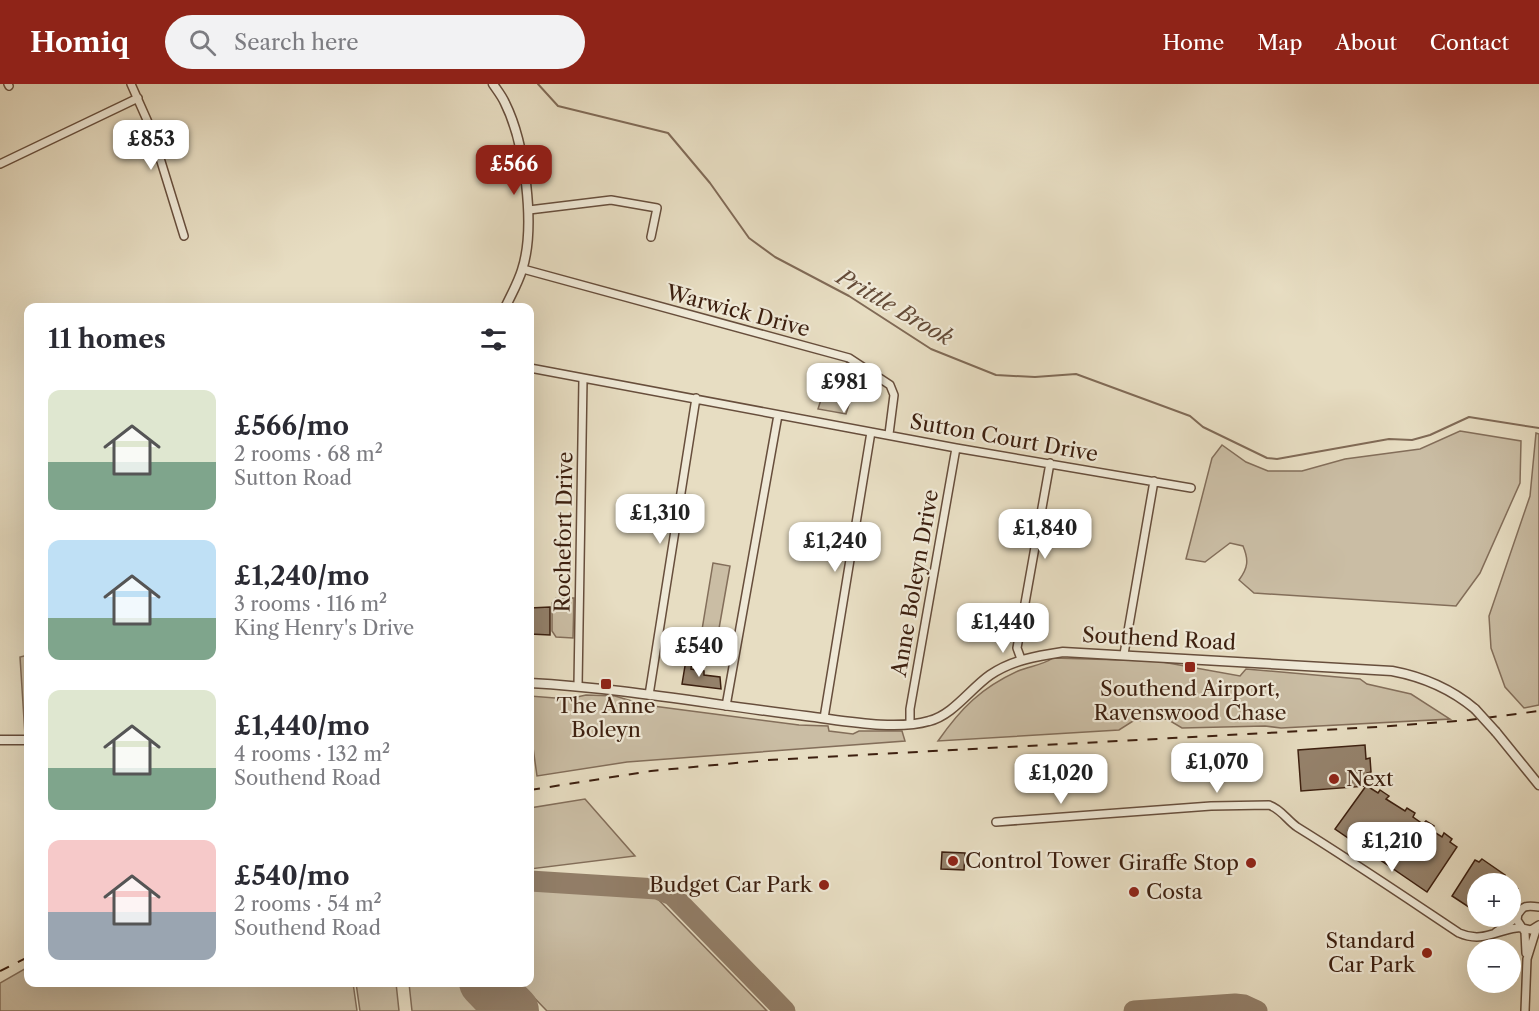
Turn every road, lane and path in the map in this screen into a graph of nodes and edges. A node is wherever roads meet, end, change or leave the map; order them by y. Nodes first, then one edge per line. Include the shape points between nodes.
1 (131, 84) edge
2 (493, 84) edge
3 (138, 98) junction
4 (0, 164) edge
5 (529, 210) junction
6 (184, 236) dead end
7 (651, 237) dead end
8 (523, 269) junction
9 (507, 303) edge
10 (534, 369) edge
11 (583, 379) junction
12 (696, 398) junction
13 (778, 415) junction
14 (871, 432) junction
15 (889, 434) junction
16 (956, 448) junction
17 (1050, 463) junction
18 (1154, 482) junction
19 (1191, 488) dead end
20 (1124, 654) junction
21 (1021, 659) junction
22 (534, 683) edge
23 (578, 686) junction
24 (649, 695) junction
25 (726, 706) junction
26 (824, 718) junction
27 (910, 724) junction
28 (0, 740) edge
29 (24, 740) edge
30 (1539, 785) edge
31 (996, 822) dead end
32 (1537, 908) edge
33 (1521, 910) edge
34 (1521, 925) edge
35 (1538, 925) edge
36 (1503, 927) edge
37 (1523, 928) junction
38 (1504, 933) junction
39 (1491, 935) junction
40 (1525, 945) junction
41 (1527, 959) junction
42 (1525, 1011) edge

1 - 3 street
2 - 5 street via 505,102 515,132
3 - 4 street
3 - 6 street via 152,129
5 - 7 street via 611,200 632,202 657,208
5 - 8 street
8 - 9 street
8 - 15 street, Warwick Drive via 849,358 890,386 894,395
10 - 11 street, Sutton Court Drive
11 - 12 street, Sutton Court Drive
11 - 23 street, Rochefort Drive
12 - 13 street, Sutton Court Drive
12 - 24 street
13 - 14 street, Sutton Court Drive
13 - 25 street
14 - 15 street, Sutton Court Drive
14 - 26 street
15 - 16 street, Sutton Court Drive
16 - 17 street, Sutton Court Drive
16 - 27 street, Anne Boleyn Drive
17 - 18 street, Sutton Court Drive
17 - 21 street via 1017,648
18 - 19 street, Sutton Court Drive
18 - 20 street
20 - 21 street, Southend Road via 1063,652
20 - 30 street, Southend Road, bridge via 1392,671 1428,680 1475,709
21 - 27 street, Southend Road via 991,674 943,716
22 - 23 street, Southend Road
23 - 24 street, Southend Road
24 - 25 street, Southend Road
25 - 26 street, Southend Road
26 - 27 street, Southend Road
28 - 29 street
31 - 39 street via 1259,804 1275,807 1291,823 1459,933 1474,938
32 - 33 street via 1526,906
34 - 37 street
35 - 37 street via 1531,930
35 - 41 street
36 - 39 street
37 - 38 street
37 - 40 street
38 - 39 street
38 - 40 street via 1516,935
40 - 41 street
41 - 42 street

